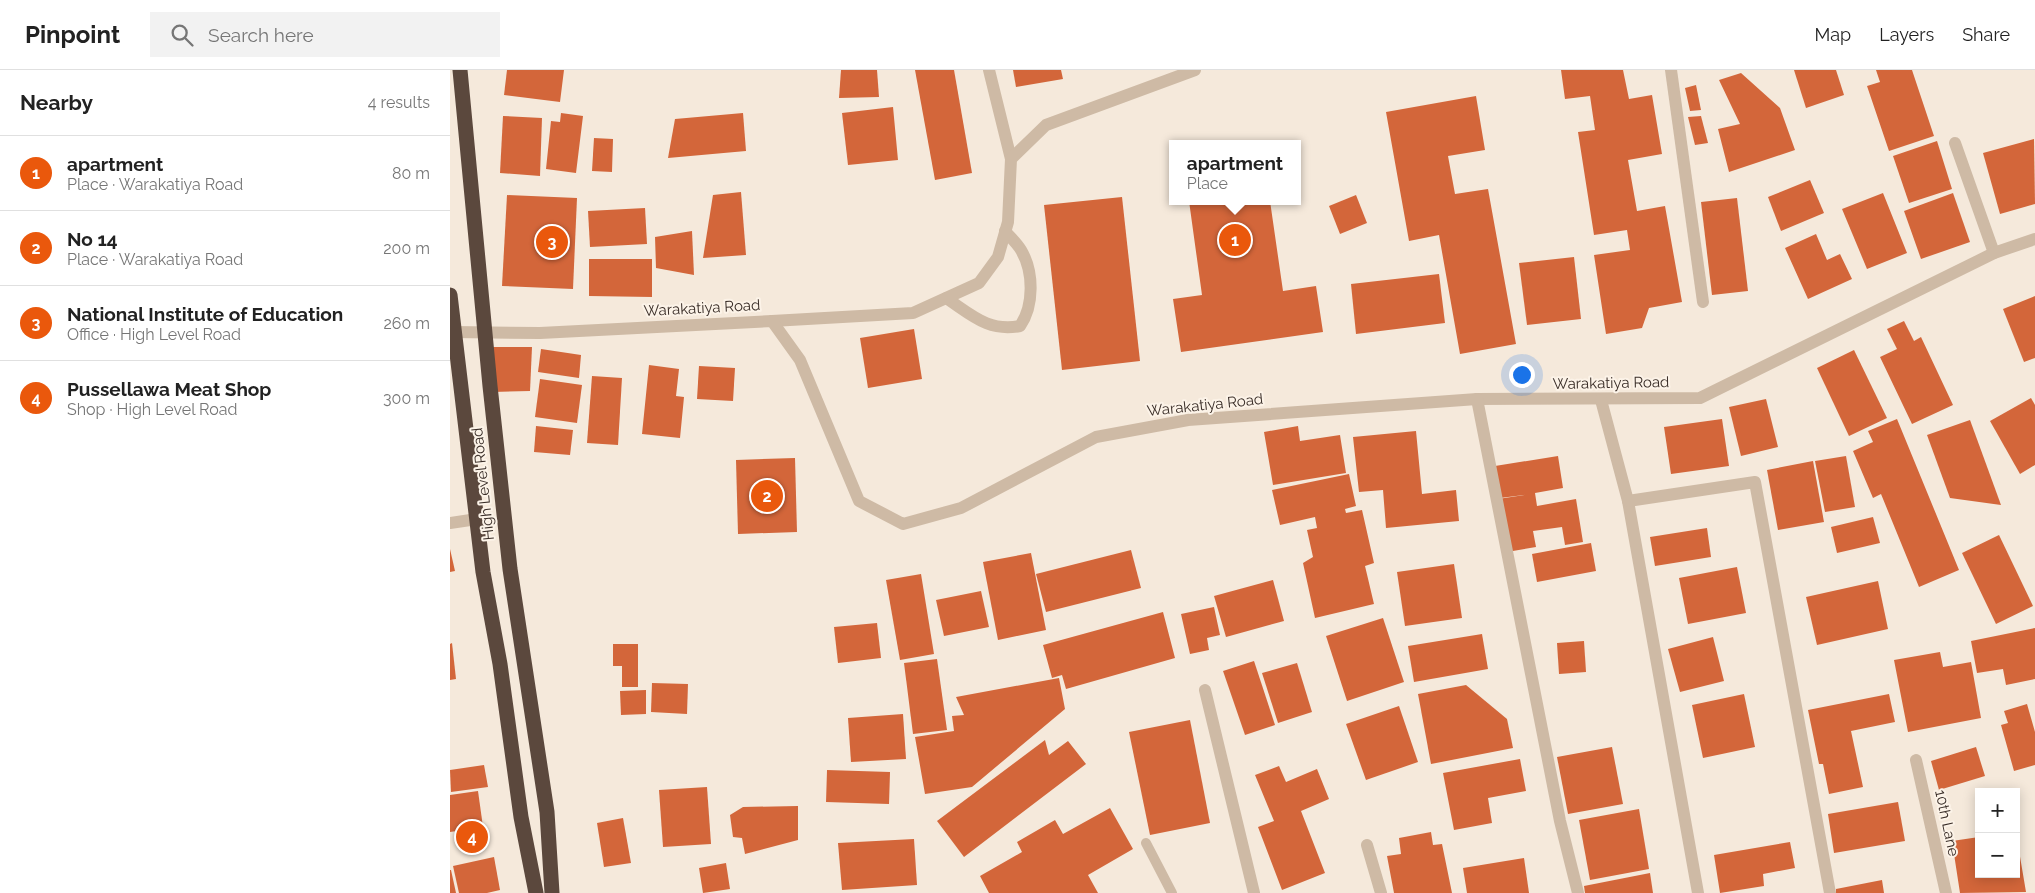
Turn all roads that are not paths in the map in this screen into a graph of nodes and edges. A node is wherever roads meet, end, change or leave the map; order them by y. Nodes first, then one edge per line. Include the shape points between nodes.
1 (460, 70) edge
2 (989, 70) edge
3 (1195, 70) edge
4 (1671, 70) edge
5 (1955, 143) dead end
6 (1011, 159) junction
7 (1005, 231) junction
8 (2035, 239) edge
9 (1994, 253) junction
10 (450, 296) edge
11 (946, 298) junction
12 (1703, 302) dead end
13 (772, 321) junction
14 (453, 332) junction
15 (484, 332) junction
16 (1477, 399) junction
17 (1601, 400) junction
18 (1628, 500) junction
19 (477, 519) junction
20 (450, 522) edge
21 (1205, 690) dead end
22 (1916, 760) dead end
23 (1146, 843) dead end
24 (1367, 846) dead end
25 (536, 893) edge
26 (552, 893) edge
27 (1172, 893) edge
28 (1254, 893) edge
29 (1381, 893) edge
30 (1578, 893) edge
31 (1698, 893) edge
32 (1830, 893) edge
33 (1946, 893) edge

1 - 15 highway, High Level Road
2 - 6 street
3 - 6 street via 1046,125
4 - 12 street
5 - 9 street
6 - 7 street
7 - 11 street via 998,257 979,283
7 - 11 street via 1021,250 1028,268 1031,293 1028,314 1020,326 1004,329 982,322
8 - 9 street, Warakatiya Road
9 - 17 street, Warakatiya Road via 1700,398
10 - 14 highway, High Level Road
11 - 13 street via 913,313
13 - 15 street, Warakatiya Road via 540,333
13 - 16 street, Warakatiya Road via 800,360 859,501 904,524 961,508 1096,437 1188,420
14 - 15 street, Warakatiya Road
14 - 19 highway, High Level Road
15 - 26 highway, High Level Road via 510,569 547,812
16 - 17 street, Warakatiya Road
16 - 30 street via 1560,821
17 - 18 street
18 - 31 street
18 - 32 street via 1755,482
19 - 20 street
19 - 25 highway, High Level Road via 521,817
21 - 28 street
22 - 33 street, 10th Lane
23 - 27 lane
24 - 29 street

